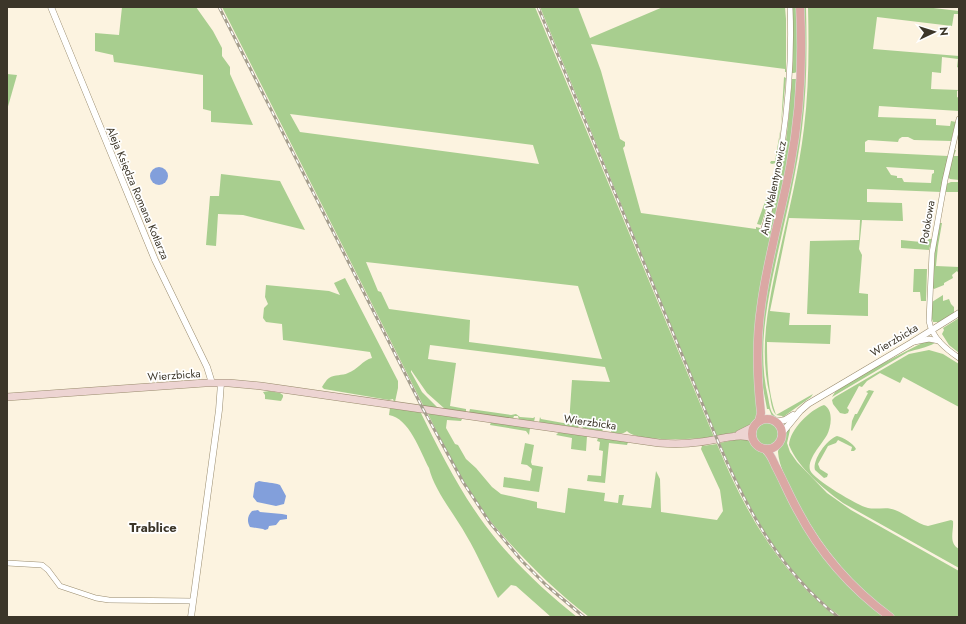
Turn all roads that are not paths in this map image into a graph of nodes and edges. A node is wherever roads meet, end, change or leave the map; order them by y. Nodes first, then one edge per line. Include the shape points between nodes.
1 (51, 7) edge
2 (790, 7) edge
3 (800, 7) edge
4 (959, 119) edge
5 (763, 231) dead end
6 (959, 313) edge
7 (932, 330) junction
8 (939, 341) junction
9 (911, 343) junction
10 (959, 358) edge
11 (759, 373) junction
12 (212, 383) junction
13 (221, 383) junction
14 (7, 397) edge
15 (800, 411) junction
16 (773, 420) junction
17 (759, 421) junction
18 (753, 427) junction
19 (782, 433) junction
20 (734, 436) junction
21 (752, 438) junction
22 (777, 445) junction
23 (765, 449) junction
24 (781, 475) junction
25 (7, 563) edge
26 (193, 601) junction
27 (191, 617) edge
28 (890, 617) edge

1 - 12 street, Aleja Księdza Romana Kotlarza via 143,232 201,352
2 - 5 street via 791,58 786,115 775,192
3 - 11 main road, Anny Walentynowicz via 801,62 796,123 790,167 761,303
4 - 7 street, Potokowa via 932,253 929,321
6 - 7 street, Wierzbicka
7 - 8 street
7 - 9 street, Wierzbicka
8 - 9 street
8 - 10 street
9 - 15 street, Wierzbicka
11 - 16 main road, Anny Walentynowicz via 767,414
11 - 17 main road, Anny Walentynowicz
12 - 13 main road, Wierzbicka
12 - 14 main road, Wierzbicka
13 - 20 main road, Wierzbicka via 261,386 665,443 699,442
13 - 26 street
15 - 16 street, Wierzbicka via 785,420
15 - 19 street, Wierzbicka
16 - 17 main road
16 - 19 main road via 780,426
17 - 18 main road
18 - 20 main road, Wierzbicka
18 - 21 main road
19 - 22 main road
20 - 21 main road, Wierzbicka
21 - 23 main road via 757,446
22 - 23 main road
22 - 24 main road
23 - 24 main road
24 - 28 main road via 803,521 830,559 855,587
25 - 26 street via 42,565 60,586 96,598
26 - 27 street

